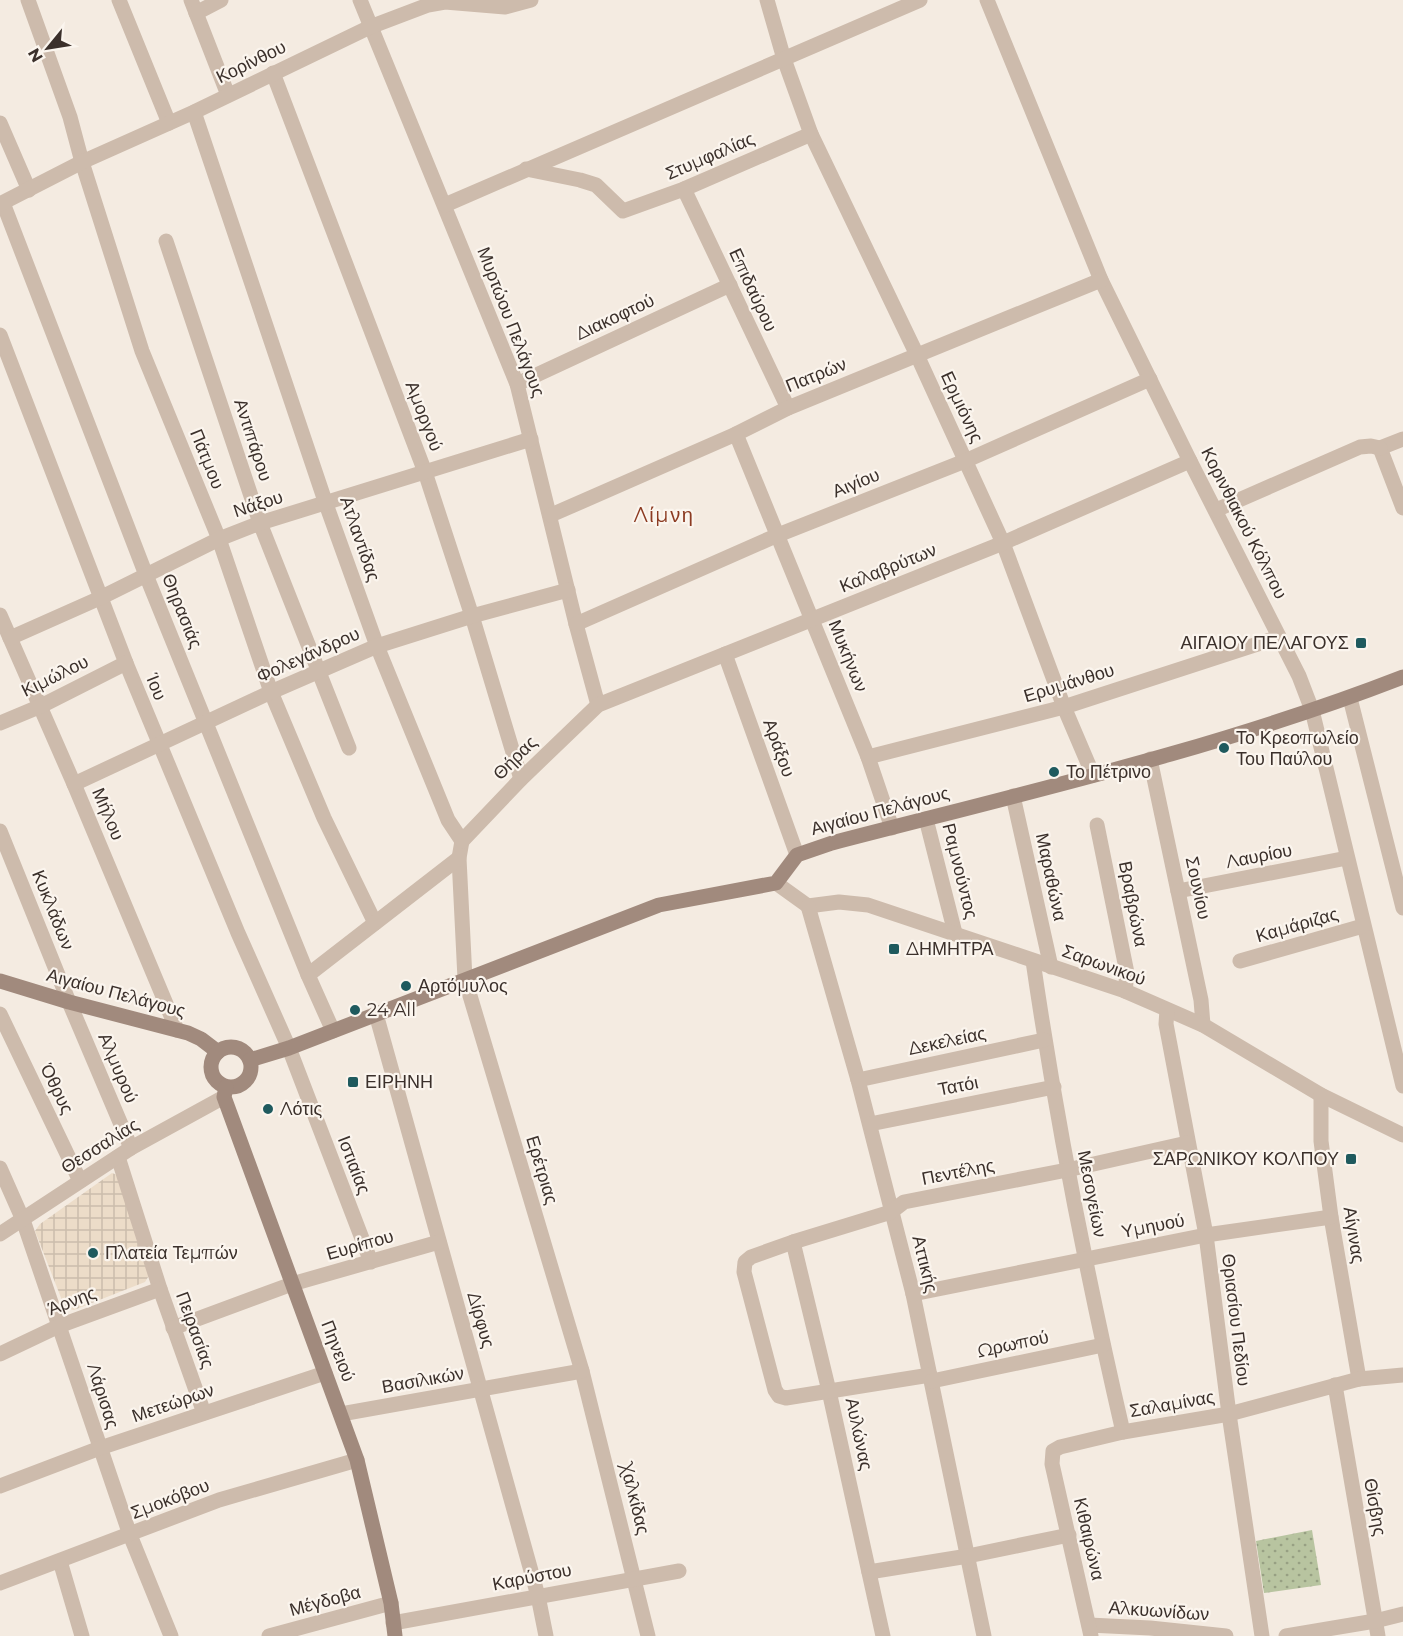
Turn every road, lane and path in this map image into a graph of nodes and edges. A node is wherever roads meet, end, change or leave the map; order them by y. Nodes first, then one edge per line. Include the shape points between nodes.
1 (28, 0) edge
2 (119, 0) edge
3 (221, 0) edge
4 (360, 0) edge
5 (531, 0) edge
6 (767, 0) edge
7 (920, 0) edge
8 (987, 0) edge
9 (193, 6) edge
10 (370, 27) junction
11 (784, 59) junction
12 (273, 73) junction
13 (228, 95) junction
14 (194, 112) junction
15 (0, 123) edge
16 (169, 123) junction
17 (811, 134) junction
18 (82, 162) junction
19 (526, 169) junction
20 (684, 189) junction
21 (29, 190) junction
22 (1, 204) edge
23 (445, 205) junction
24 (166, 241) dead end
25 (1101, 280) junction
26 (730, 285) junction
27 (0, 335) edge
28 (917, 355) junction
29 (1150, 379) junction
30 (517, 384) junction
31 (788, 408) junction
32 (736, 434) junction
33 (531, 439) junction
34 (1403, 439) edge
35 (1380, 448) junction
36 (965, 460) junction
37 (1190, 461) junction
38 (424, 472) junction
39 (326, 504) junction
40 (1403, 508) edge
41 (1216, 510) junction
42 (551, 515) junction
43 (260, 523) junction
44 (778, 535) junction
45 (219, 538) junction
46 (1003, 543) junction
47 (146, 574) junction
48 (568, 590) junction
49 (100, 598) junction
50 (0, 615) edge
51 (472, 616) junction
52 (812, 619) junction
53 (576, 624) junction
54 (1279, 637) junction
55 (10, 638) junction
56 (377, 646) junction
57 (725, 654) junction
58 (126, 663) junction
59 (318, 672) junction
60 (1403, 677) edge
61 (272, 692) junction
62 (1350, 698) junction
63 (598, 705) junction
64 (41, 706) junction
65 (1064, 707) junction
66 (1312, 710) junction
67 (206, 722) junction
68 (0, 723) edge
69 (159, 745) junction
70 (349, 748) dead end
71 (868, 757) junction
72 (1150, 759) junction
73 (1093, 775) junction
74 (521, 779) junction
75 (74, 784) junction
76 (1013, 796) junction
77 (926, 819) junction
78 (1097, 825) dead end
79 (892, 828) junction
80 (0, 831) edge
81 (462, 841) junction
82 (797, 855) junction
83 (459, 858) junction
84 (1347, 858) junction
85 (776, 883) junction
86 (1178, 891) junction
87 (808, 906) junction
88 (1403, 908) edge
89 (375, 923) junction
90 (1363, 926) junction
91 (955, 933) junction
92 (1033, 961) junction
93 (1240, 961) dead end
94 (1051, 967) junction
95 (308, 975) junction
96 (465, 979) junction
97 (0, 981) edge
98 (1125, 992) junction
99 (69, 1002) junction
100 (1167, 1010) junction
101 (0, 1014) edge
102 (376, 1014) junction
103 (1203, 1025) junction
104 (177, 1030) junction
105 (333, 1031) junction
106 (1044, 1040) junction
107 (288, 1048) junction
108 (218, 1052) junction
109 (250, 1060) junction
110 (858, 1080) junction
111 (1403, 1086) edge
112 (1054, 1087) junction
113 (225, 1092) junction
114 (1322, 1095) junction
115 (870, 1124) junction
116 (1403, 1135) edge
117 (1187, 1143) junction
118 (131, 1148) junction
119 (118, 1157) junction
120 (0, 1168) edge
121 (1067, 1170) junction
122 (80, 1180) junction
123 (891, 1212) junction
124 (1331, 1217) junction
125 (23, 1220) junction
126 (0, 1234) edge
127 (1206, 1235) junction
128 (439, 1242) junction
129 (793, 1242) junction
130 (1084, 1259) junction
131 (371, 1262) junction
132 (292, 1284) junction
133 (160, 1289) junction
134 (913, 1294) junction
135 (59, 1326) junction
136 (173, 1328) junction
137 (1103, 1345) junction
138 (0, 1354) edge
139 (582, 1371) junction
140 (325, 1372) junction
141 (1403, 1375) edge
142 (931, 1378) junction
143 (1359, 1379) junction
144 (1335, 1385) junction
145 (480, 1390) junction
146 (830, 1391) junction
147 (779, 1396) joint
148 (204, 1413) junction
149 (341, 1414) junction
150 (1229, 1414) junction
151 (1123, 1432) junction
152 (100, 1449) junction
153 (1053, 1451) joint
154 (357, 1460) junction
155 (0, 1486) edge
156 (130, 1535) junction
157 (1069, 1535) junction
158 (968, 1556) junction
159 (60, 1561) junction
160 (678, 1571) dead end
161 (869, 1572) junction
162 (635, 1578) junction
163 (0, 1583) edge
164 (538, 1596) junction
165 (391, 1603) junction
166 (1403, 1614) edge
167 (1376, 1629) edge
168 (394, 1630) edge
169 (1090, 1631) edge
170 (1151, 1632) edge
171 (82, 1636) edge
172 (171, 1636) edge
173 (269, 1636) edge
174 (546, 1636) edge
175 (648, 1636) edge
176 (883, 1636) edge
177 (984, 1636) edge
178 (1226, 1636) edge
179 (1262, 1636) edge
180 (1286, 1636) edge

1 - 18 street, Πάτμου
2 - 16 street
3 - 9 street
4 - 10 street, Μυρτώου Πελάγους
5 - 10 street, Κορίνθου via 504,7 445,2
6 - 11 street, Ερμιόνης
7 - 11 street
8 - 25 street, Κορινθιακού Κόλπου
9 - 13 street
10 - 12 street, Κορίνθου
10 - 23 street, Μυρτώου Πελάγους
11 - 17 street, Ερμιόνης
11 - 19 street
12 - 13 street, Κορίνθου
12 - 38 street, Αμοργού
13 - 14 street, Κορίνθου
14 - 16 street, Κορίνθου
14 - 39 street, Ατλαντίδας
15 - 21 street
16 - 18 street, Κορίνθου
17 - 20 street, Στυμφαλίας
17 - 28 street, Ερμιόνης
18 - 21 street, Κορίνθου
18 - 45 street, Πάτμου via 142,351
19 - 20 street, Στυμφαλίας via 596,185 623,211
19 - 23 street
20 - 26 street, Επιδαύρου
21 - 22 street, Κορίνθου
22 - 47 street, Θηρασιάς
23 - 30 street, Μυρτώου Πελάγους
24 - 43 street, Αντιπάρου
25 - 28 street, Πατρών
25 - 29 street, Κορινθιακού Κόλπου
26 - 30 street, Διακοφτού
26 - 31 street, Επιδαύρου
27 - 49 street, Ίου
28 - 31 street, Πατρών
28 - 36 street, Ερμιόνης
29 - 36 street, Αιγίου
29 - 37 street, Κορινθιακού Κόλπου
30 - 33 street, Μυρτώου Πελάγους
31 - 32 street, Πατρών
32 - 42 street, Πατρών
32 - 44 street, Μυκήνων
33 - 38 street, Νάξου
33 - 42 street, Μυρτώου Πελάγους
34 - 35 street
35 - 40 street
35 - 41 street via 1360,447
36 - 44 street, Αιγίου
36 - 46 street, Ερμιόνης
37 - 41 street, Κορινθιακού Κόλπου
37 - 46 street, Καλαβρύτων
38 - 39 street, Νάξου
38 - 51 street, Αμοργού
39 - 43 street, Νάξου
39 - 56 street, Ατλαντίδας
41 - 54 street, Κορινθιακού Κόλπου
42 - 48 street, Μυρτώου Πελάγους
43 - 45 street, Νάξου
43 - 59 street, Αντιπάρου
44 - 52 street, Μυκήνων
44 - 53 street, Αιγίου
45 - 47 street, Νάξου
45 - 61 street, Πάτμου
46 - 52 street, Καλαβρύτων
46 - 65 street, Ερμιόνης
47 - 49 street, Νάξου
47 - 67 street, Θηρασιάς
48 - 51 street, Φολεγάνδρου
48 - 53 street, Μυρτώου Πελάγους
49 - 55 street, Νάξου
49 - 58 street, Ίου
50 - 55 street, Μήλου
51 - 56 street, Φολεγάνδρου
51 - 74 street, Αμοργού
52 - 57 street, Καλαβρύτων
52 - 71 street, Μυκήνων
53 - 63 street, Μυρτώου Πελάγους
54 - 65 street, Ερυμάνθου
54 - 66 street, Κορινθιακού Κόλπου
55 - 64 street, Μήλου
56 - 59 street, Φολεγάνδρου
56 - 81 street, Ατλαντίδας via 447,820
57 - 63 street, Καλαβρύτων
57 - 82 street, Αράξου
58 - 64 street, Κιμώλου
58 - 69 street, Ίου
59 - 61 street, Φολεγάνδρου
59 - 70 street, Αντιπάρου
60 - 62 main road, Αιγαίου Πελάγους
61 - 67 street, Φολεγάνδρου
61 - 89 street, Πάτμου via 324,818
62 - 66 main road, Αιγαίου Πελάγους
62 - 88 street
63 - 74 street, Θήρας
64 - 68 street, Κιμώλου
64 - 75 street, Μήλου
65 - 71 street, Ερυμάνθου
65 - 73 street, Ερμιόνης
66 - 72 main road, Αιγαίου Πελάγους
66 - 84 street, Κορινθιακού Κόλπου
67 - 69 street, Φολεγάνδρου
67 - 95 street, Θηρασιάς
69 - 75 street, Φολεγάνδρου
69 - 107 street, Ίου
71 - 79 street, Μυκήνων
72 - 73 main road, Αιγαίου Πελάγους
72 - 86 street, Σουνίου
73 - 76 main road, Αιγαίου Πελάγους
74 - 81 street, Θήρας
75 - 104 street, Μήλου
76 - 77 main road, Αιγαίου Πελάγους
76 - 94 street, Μαραθώνα
77 - 79 main road, Αιγαίου Πελάγους
77 - 91 street, Ραμνούντος
78 - 98 street, Βραβρώνα via 1127,974
79 - 82 main road, Αιγαίου Πελάγους
80 - 99 street, Κυκλάδων
81 - 83 street
82 - 85 main road, Αιγαίου Πελάγους
83 - 89 street
83 - 96 street
84 - 86 street, Λαυρίου
84 - 90 street, Κορινθιακού Κόλπου
85 - 87 street
85 - 96 main road via 659,905
86 - 103 street, Σουνίου
87 - 91 street, Σαρωνικού via 839,902 868,905
87 - 110 street, Αττικής
89 - 95 street
90 - 93 street, Καμάριζας
90 - 111 street, Κορινθιακού Κόλπου
91 - 92 street, Σαρωνικού
92 - 94 street, Σαρωνικού
92 - 106 street, Μεσογείων
94 - 98 street, Σαρωνικού
95 - 105 street, Θηρασιάς
96 - 102 main road
96 - 139 street, Ερέτριας
97 - 99 main road, Αιγαίου Πελάγους
98 - 100 street, Σαρωνικού
99 - 104 main road, Αιγαίου Πελάγους
99 - 118 street, Αλμυρού
100 - 103 street, Σαρωνικού
100 - 117 street, Θριασίου Πεδίου via 1166,1024
101 - 122 street, Όθρυς
102 - 105 main road
102 - 128 street, Δίρφυς
103 - 114 street, Σαρωνικού
104 - 108 main road, Αιγαίου Πελάγους
105 - 107 main road
106 - 110 street, Δεκελείας
106 - 112 street, Μεσογείων
107 - 109 main road
107 - 131 street, Ιστιαίας
108 - 109 main road via 228,1047 239,1049
108 - 113 main road, Πηνειού via 211,1062 212,1075
109 - 113 main road via 251,1071 246,1081
110 - 115 street, Αττικής
112 - 115 street, Τατόι
112 - 121 street, Μεσογείων
113 - 118 street, Θεσσαλίας
113 - 132 main road, Πηνειού
114 - 116 street, Σαρωνικού
114 - 124 street, Αίγινας via 1321,1141
115 - 123 street, Αττικής
117 - 121 street, Πεντέλης
117 - 127 street, Θριασίου Πεδίου
118 - 119 street, Θεσσαλίας
119 - 122 street, Θεσσαλίας
119 - 133 street, Πειρασίας
120 - 125 street, Λάρισας
121 - 123 street, Πεντέλης via 904,1202
121 - 130 street, Μεσογείων
122 - 125 street, Θεσσαλίας
123 - 129 street, Πεντέλης
123 - 134 street, Αττικής
124 - 127 street, Υμηυού
124 - 143 street, Αίγινας
125 - 126 street, Θεσσαλίας
125 - 135 street, Λάρισας
127 - 130 street, Υμηυού
127 - 150 street, Θριασίου Πεδίου
128 - 131 street, Ευρίπου
128 - 145 street, Δίρφυς
129 - 146 street, Αυλώνας
129 - 147 street, Πεντέλης via 751,1257 745,1262 744,1272 774,1390
130 - 134 street, Υμηυού
130 - 137 street, Μεσογείων
131 - 132 street, Ευρίπου
132 - 136 street, Ευρίπου
132 - 140 main road, Πηνειού
133 - 135 street, Άρνης
133 - 136 street, Πειρασίας
134 - 142 street, Αττικής
135 - 138 street, Άρνης
135 - 152 street, Λάρισας
136 - 148 street, Πειρασίας
137 - 142 street, Ωρωπού
137 - 151 street, Μεσογείων
139 - 145 street, Βασιλικών
139 - 162 street, Χαλκίδας
140 - 148 street, Μετεώρων
140 - 149 main road, Πηνειού
141 - 143 street, Σαλαμίνας
142 - 146 street, Ωρωπού
142 - 158 street, Αττικής
143 - 144 street, Σαλαμίνας
144 - 150 street, Σαλαμίνας
144 - 167 street, Θίσβης
145 - 149 street, Βασιλικών
145 - 164 street, Δίρφυς
146 - 147 street, Ωρωπού
146 - 161 street, Αυλώνας
148 - 152 street, Μετεώρων
149 - 154 main road, Πηνειού
150 - 151 street, Σαλαμίνας
150 - 179 street, Θριασίου Πεδίου
151 - 153 street, Σαλαμίνας
152 - 155 street, Μετεώρων
152 - 156 street, Λάρισας
153 - 157 street, Κιθαιρώνα via 1052,1464
154 - 156 street, Σμοκόβου via 219,1500
154 - 165 main road, Πηνειού
156 - 159 street, Σμοκόβου
156 - 172 street, Λάρισας
157 - 158 street
157 - 169 street, Κιθαιρώνα
158 - 161 street
158 - 177 street, Αττικής
159 - 163 street, Σμοκόβου
159 - 171 street
160 - 162 street, Καρύστου
161 - 176 street, Αυλώνας
162 - 164 street, Καρύστου
162 - 175 street, Χαλκίδας
164 - 168 street, Καρύστου
164 - 174 street, Δίρφυς
165 - 168 main road, Πηνειού
165 - 173 street, Μέγδοβα
166 - 167 street
167 - 180 street
169 - 170 street, Αλκυωνίδων
170 - 178 street, Αλκυωνίδων

